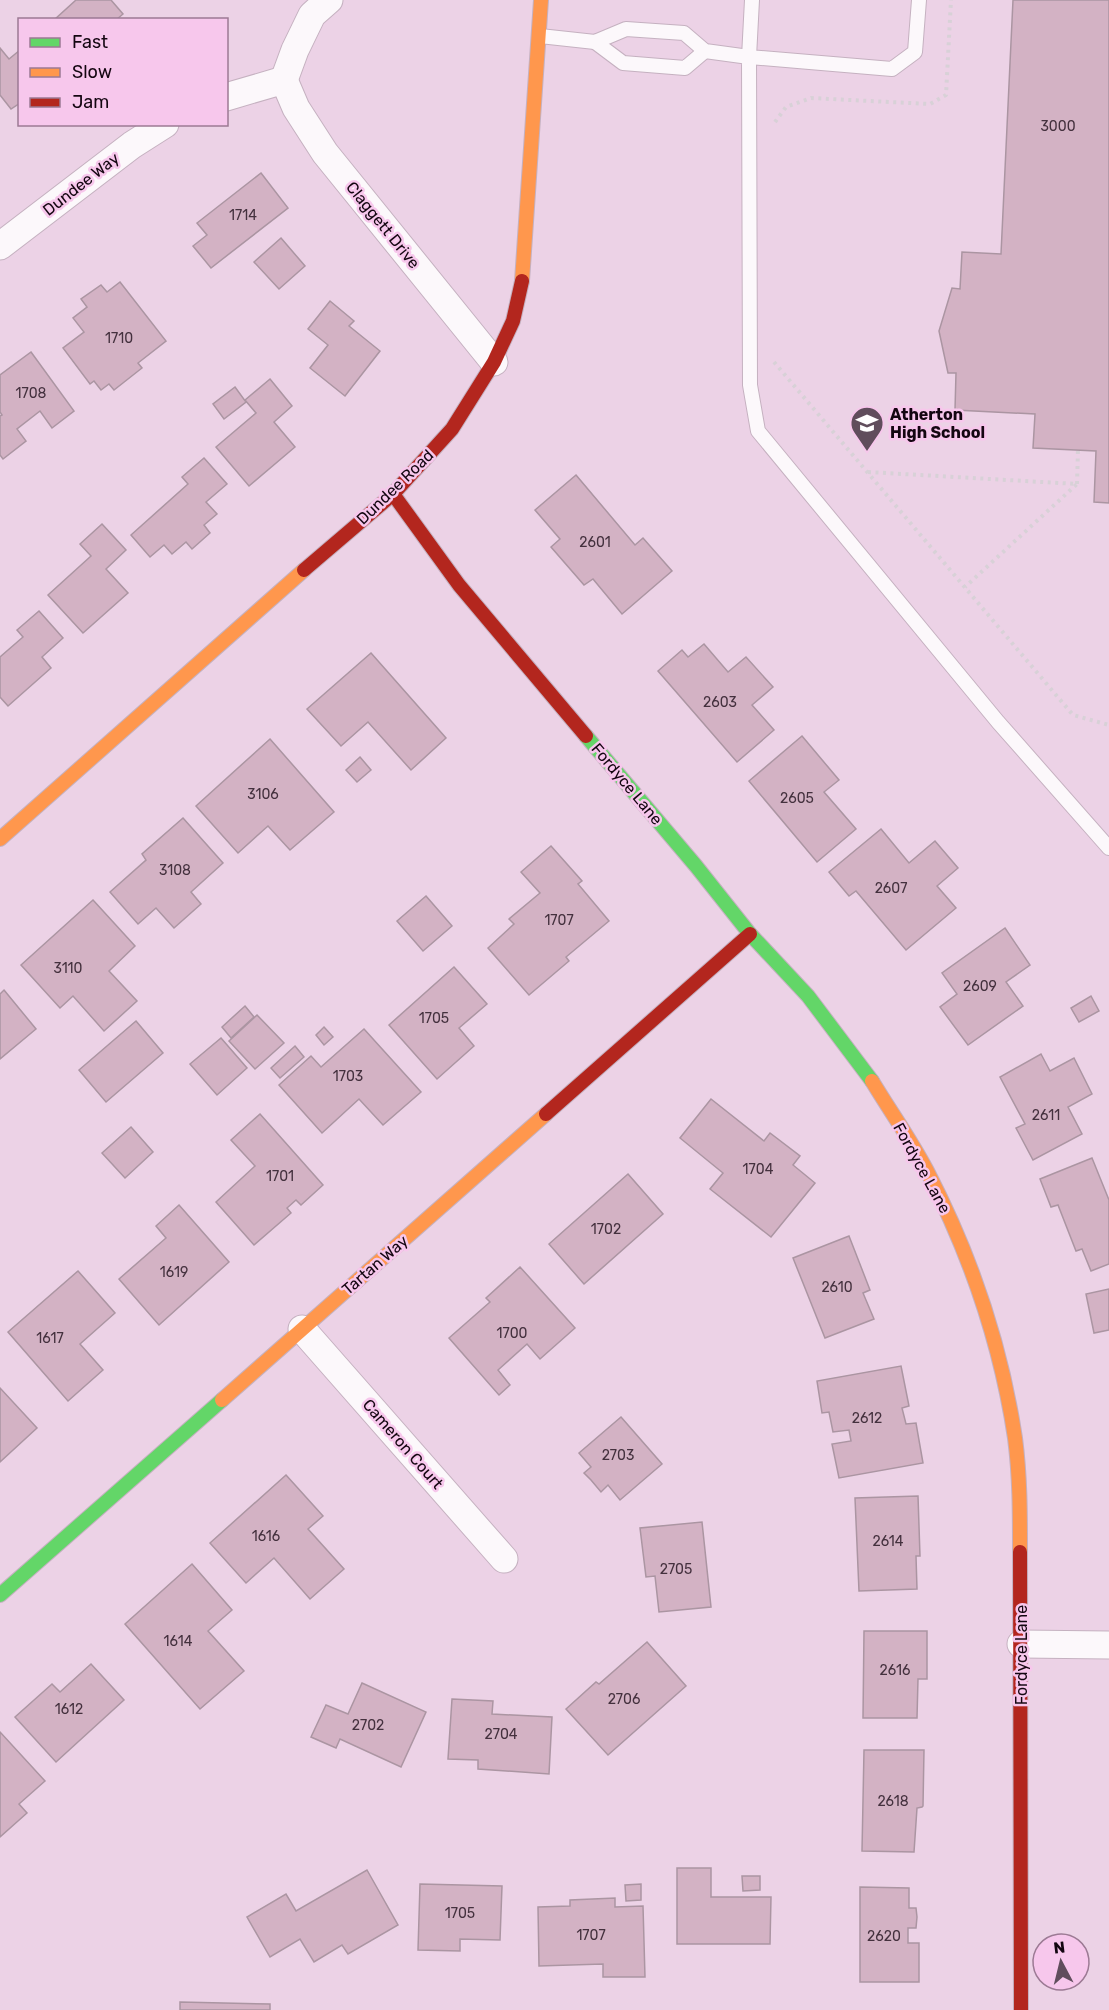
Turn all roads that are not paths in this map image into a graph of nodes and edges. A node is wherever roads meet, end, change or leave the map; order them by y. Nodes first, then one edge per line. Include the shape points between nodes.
1 (329, 0) edge
2 (541, 0) edge
3 (752, 0) edge
4 (919, 0) edge
5 (540, 36) junction
6 (595, 42) junction
7 (705, 51) junction
8 (748, 57) junction
9 (284, 80) junction
10 (228, 96) edge
11 (162, 126) edge
12 (0, 246) edge
13 (494, 362) junction
14 (393, 494) junction
15 (0, 839) edge
16 (1109, 848) edge
17 (750, 934) junction
18 (302, 1329) junction
19 (504, 1559) dead end
20 (0, 1595) edge
21 (1021, 1644) junction
22 (1109, 1645) edge
23 (1021, 2010) edge

1 - 9 street via 312,15
2 - 5 street, Dundee Road
3 - 8 lane
4 - 8 lane via 915,52 892,69
5 - 6 lane
5 - 13 street, Dundee Road via 522,282 513,321
6 - 7 lane via 626,29 684,33
6 - 7 lane via 623,63 685,68
7 - 8 lane
8 - 16 lane via 750,385 758,431 998,722
9 - 10 street
9 - 13 street, Claggett Drive via 296,108 325,153
11 - 12 street, Dundee Way
13 - 14 street, Dundee Road via 452,429
14 - 15 street, Dundee Road
14 - 17 street, Fordyce Lane via 459,585
17 - 18 street, Tartan Way
17 - 21 street, Fordyce Lane via 808,996 864,1068 926,1169 976,1285 1002,1371 1015,1440 1020,1498
18 - 19 street, Cameron Court
18 - 20 street, Tartan Way
21 - 22 street
21 - 23 street, Fordyce Lane

